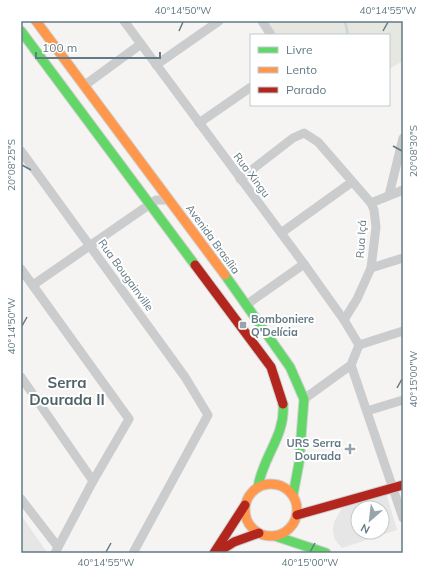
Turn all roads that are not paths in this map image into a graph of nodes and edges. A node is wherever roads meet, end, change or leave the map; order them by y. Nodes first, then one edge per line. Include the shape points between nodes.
1 (36, 21) edge
2 (124, 21) edge
3 (219, 21) edge
4 (262, 21) edge
5 (21, 29) edge
6 (46, 34) junction
7 (270, 34) edge
8 (141, 44) junction
9 (156, 65) junction
10 (85, 85) junction
11 (250, 88) edge
12 (199, 123) junction
13 (94, 128) junction
14 (118, 132) junction
15 (403, 138) edge
16 (21, 151) edge
17 (240, 179) junction
18 (352, 182) junction
19 (403, 190) edge
20 (389, 195) junction
21 (169, 200) junction
22 (371, 203) junction
23 (150, 204) junction
24 (281, 233) junction
25 (90, 245) junction
26 (403, 258) edge
27 (304, 264) junction
28 (371, 268) junction
29 (21, 269) edge
30 (33, 285) junction
31 (246, 305) junction
32 (344, 320) junction
33 (403, 331) edge
34 (359, 345) junction
35 (351, 364) junction
36 (21, 377) edge
37 (304, 399) junction
38 (403, 400) edge
39 (367, 411) junction
40 (93, 481) junction
41 (403, 485) edge
42 (258, 487) junction
43 (394, 488) junction
44 (293, 495) junction
45 (21, 499) edge
46 (245, 505) junction
47 (297, 517) junction
48 (403, 518) edge
49 (259, 533) junction
50 (274, 536) junction
51 (307, 547) junction
52 (56, 550) edge
53 (133, 553) edge
54 (215, 553) edge
55 (326, 553) edge

1 - 6 street, Avenida Brasília
2 - 8 street, Rua Xingu
3 - 9 street
4 - 7 street
5 - 6 street via 31,25
5 - 13 street
6 - 10 street, Avenida Brasília
8 - 9 street, Rua Xingu
8 - 10 street
9 - 12 street, Rua Xingu
10 - 14 street, Avenida Brasília
11 - 12 street
12 - 17 street, Rua Xingu
13 - 14 street via 105,135
13 - 23 street
14 - 21 street, Avenida Brasília
15 - 20 street
16 - 25 street, Rua Bougainville
17 - 18 street, Rua Içá via 293,138 304,133 318,142
17 - 24 street, Rua Xingu
18 - 22 street, Rua Içá
18 - 24 street
19 - 20 street
20 - 22 street
21 - 23 street via 156,200
21 - 31 street, Avenida Brasília
22 - 28 street, Rua Içá via 376,227
23 - 25 street
23 - 42 street via 271,366 281,389 285,404 284,415
24 - 27 street, Rua Xingu
25 - 30 street
25 - 53 street, Rua Bougainville via 185,377 208,415
26 - 28 street
27 - 31 street
27 - 32 street, Rua Xingu
28 - 32 street, Rua Içá
29 - 30 street
30 - 40 street via 129,419
31 - 37 street, Avenida Brasília via 290,367
32 - 34 street, Rua Xingu
33 - 34 street
34 - 35 street
35 - 37 street
35 - 39 street
36 - 40 street
37 - 44 street, Avenida Brasília via 299,463
38 - 39 street
39 - 43 street
40 - 52 street
41 - 43 street
42 - 44 street via 273,484 287,489
42 - 46 street
43 - 47 street
43 - 48 street
44 - 47 street via 298,508
45 - 52 street
46 - 49 street via 248,521
46 - 54 street
47 - 50 street via 288,531
47 - 51 street via 299,534
49 - 50 street
49 - 54 street via 234,542
50 - 51 street
51 - 55 street

